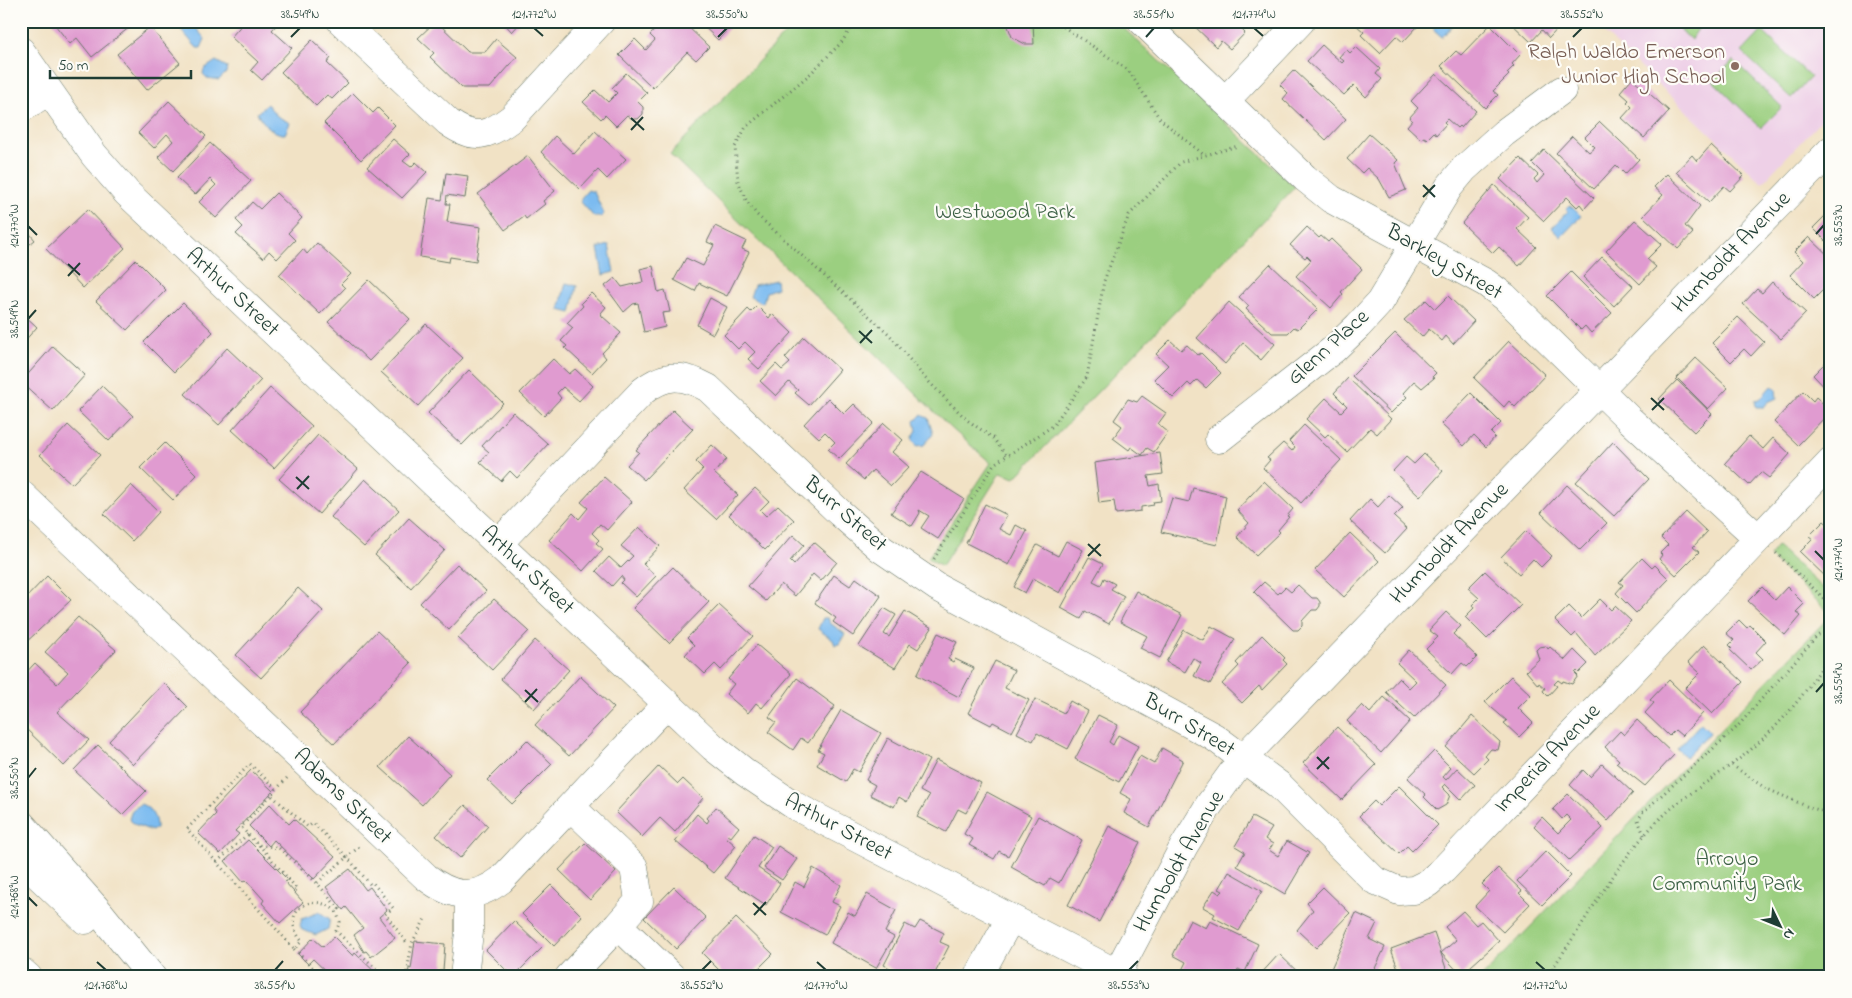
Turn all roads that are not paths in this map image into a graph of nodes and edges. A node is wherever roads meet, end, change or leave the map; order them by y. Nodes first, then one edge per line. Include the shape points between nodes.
1 (342, 21) edge
2 (601, 21) edge
3 (1142, 21) edge
4 (1300, 21) edge
5 (21, 51) edge
6 (1562, 90) dead end
7 (48, 91) junction
8 (1225, 101) junction
9 (21, 109) edge
10 (1831, 150) edge
11 (1414, 245) junction
12 (1600, 390) junction
13 (1219, 439) dead end
14 (1831, 462) edge
15 (21, 494) edge
16 (1758, 538) junction
17 (498, 544) junction
18 (667, 704) junction
19 (1244, 758) junction
20 (570, 807) junction
21 (21, 824) edge
22 (21, 859) edge
23 (470, 894) junction
24 (1010, 919) junction
25 (618, 925) junction
26 (21, 970) edge
27 (1121, 975) edge
28 (28, 977) edge
29 (144, 977) edge
30 (152, 977) edge
31 (464, 977) edge
32 (569, 977) edge
33 (672, 977) edge
34 (978, 977) edge

1 - 2 main road via 448,122 461,132 476,136 495,131 512,118
3 - 8 main road, Barkley Street
4 - 8 main road
5 - 7 main road, Arthur Street
6 - 11 main road, Glenn Place via 1504,133 1464,169 1449,187
7 - 9 main road
7 - 17 main road, Arthur Street via 94,155 128,194
8 - 11 main road, Barkley Street via 1331,199
10 - 12 main road, Humboldt Avenue
11 - 12 main road, Barkley Street via 1486,283 1505,297
11 - 13 main road, Glenn Place via 1380,302 1358,326 1334,349
12 - 16 main road, Barkley Street
12 - 19 main road, Humboldt Avenue
14 - 16 main road, Imperial Avenue
15 - 23 main road, Adams Street via 426,877 447,891
16 - 19 main road, Imperial Avenue via 1443,870 1414,890 1399,891 1374,880 1278,785
17 - 18 main road, Arthur Street
17 - 19 main road, Burr Street via 643,391 665,377 695,381 708,388 880,548 923,578 1214,737
18 - 20 main road
18 - 24 main road, Arthur Street via 713,747 787,801
19 - 27 main road, Humboldt Avenue via 1184,846
20 - 23 main road via 501,880 483,891
20 - 25 main road via 634,867 639,901
21 - 30 main road
22 - 29 main road
23 - 31 main road
24 - 27 main road, Arthur Street
24 - 34 main road
25 - 32 main road
25 - 33 main road
26 - 28 main road

